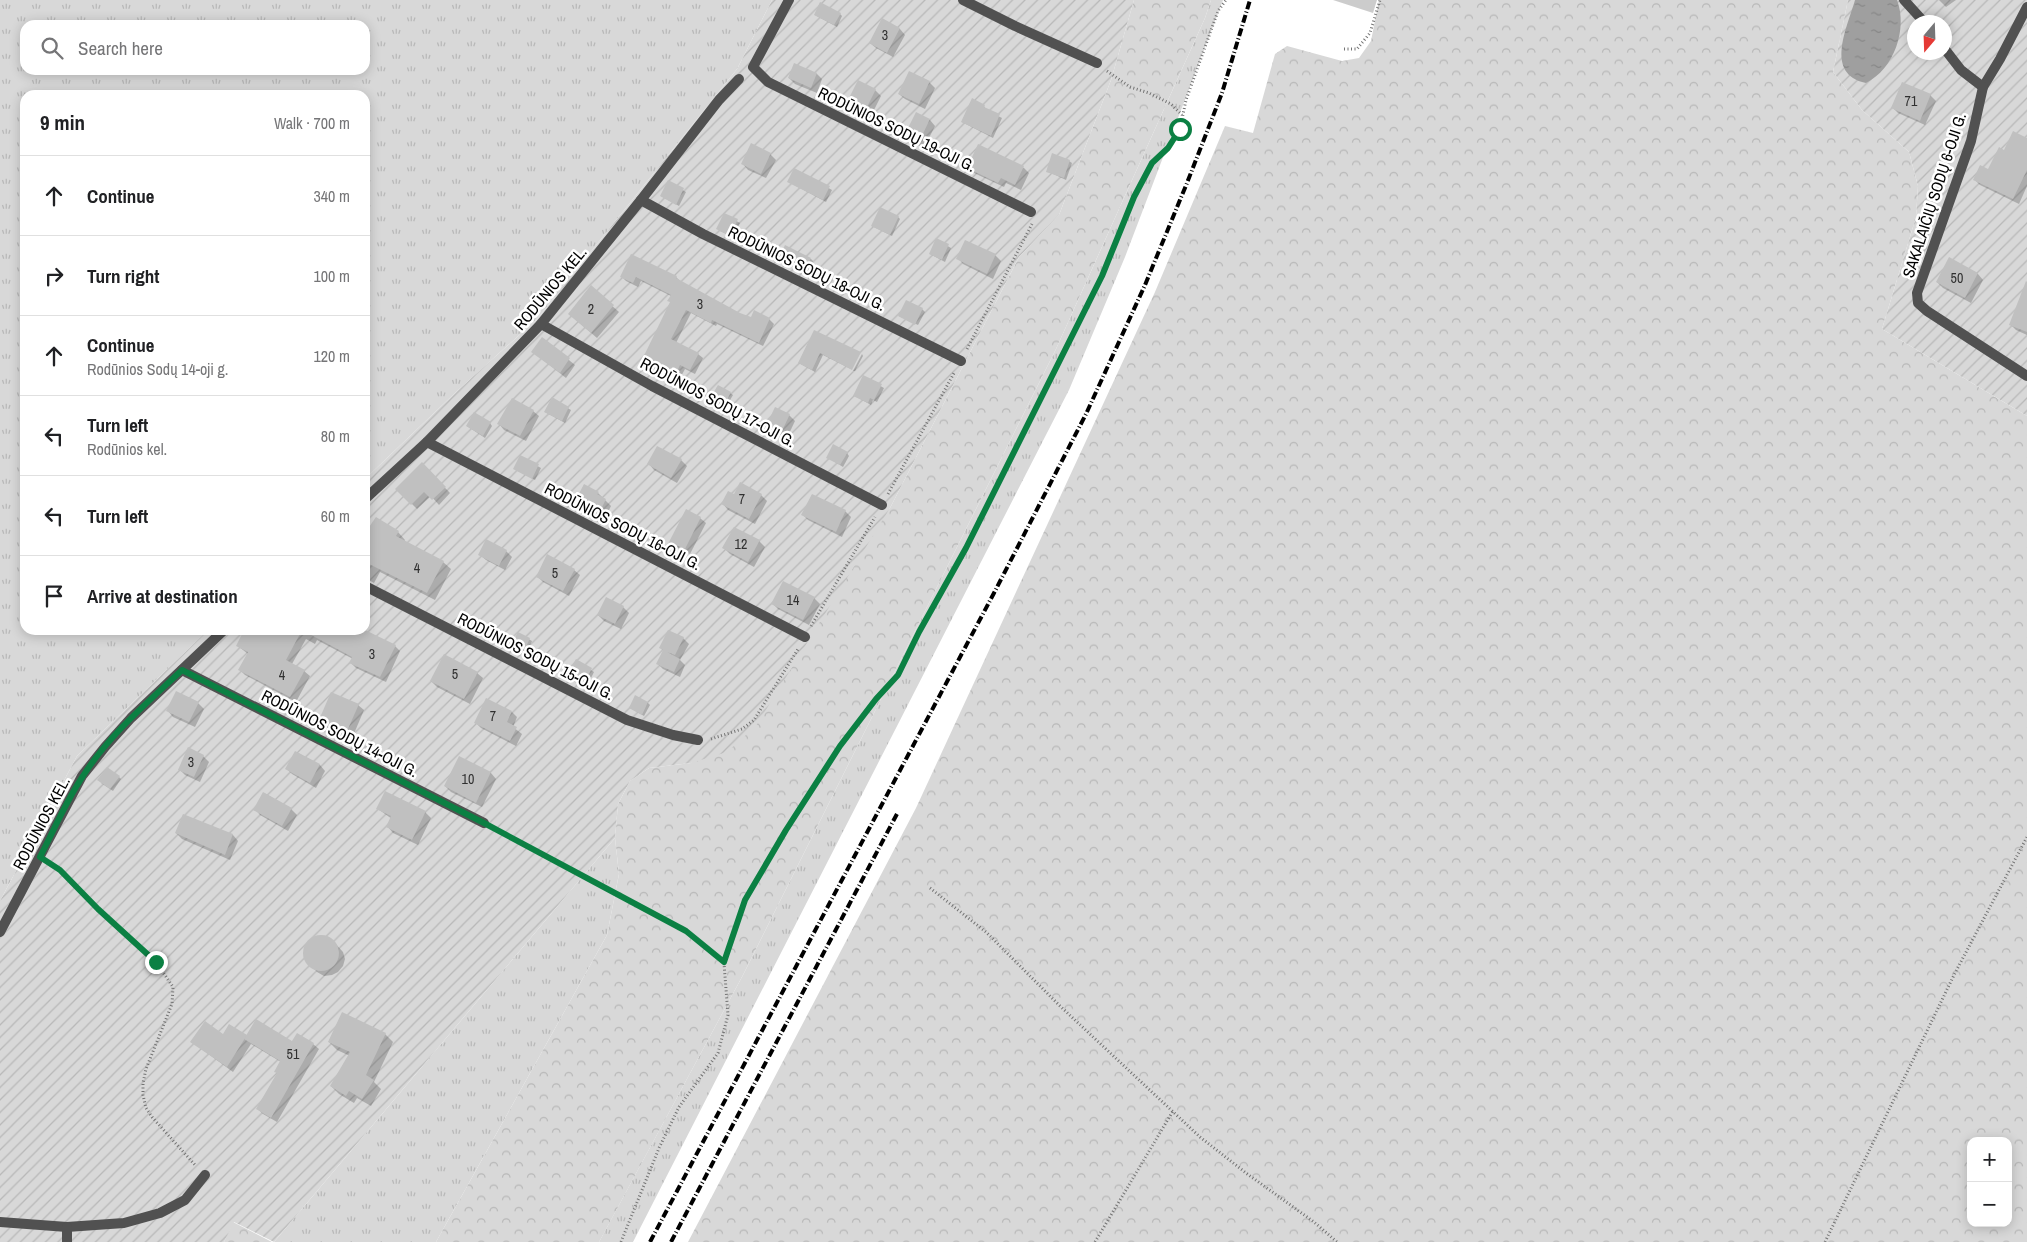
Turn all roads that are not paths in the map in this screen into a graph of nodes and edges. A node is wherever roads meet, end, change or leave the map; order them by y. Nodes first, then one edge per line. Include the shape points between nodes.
1 (789, 0) edge
2 (963, 0) edge
3 (1904, 0) edge
4 (2027, 7) edge
5 (1918, 15) edge
6 (1952, 58) edge
7 (1097, 63) road end
8 (739, 79) dead end
9 (1983, 87) junction
10 (641, 200) junction
11 (1031, 212) dead end
12 (541, 324) junction
13 (961, 361) dead end
14 (2027, 376) edge
15 (427, 442) junction
16 (370, 493) edge
17 (882, 505) dead end
18 (370, 589) edge
19 (219, 635) edge
20 (805, 637) dead end
21 (182, 670) junction
22 (698, 740) dead end
23 (484, 823) road end
24 (0, 932) edge
25 (205, 1175) road end
26 (0, 1222) edge
27 (67, 1227) junction
28 (67, 1242) edge

1 - 11 street, RODŪNIOS SODŲ 19-OJI G. via 753,67 768,82
2 - 7 street
3 - 5 street
4 - 9 street, SAKALAIČIŲ SODŲ 6-OJI G.
6 - 9 street
8 - 10 street, RODŪNIOS KEL.
9 - 14 street, SAKALAIČIŲ SODŲ 6-OJI G. via 1970,141 1917,293 1918,304
10 - 12 street, RODŪNIOS KEL.
10 - 13 street, RODŪNIOS SODŲ 18-OJI G. via 703,234
12 - 15 street, RODŪNIOS KEL.
12 - 17 street, RODŪNIOS SODŲ 17-OJI G. via 652,386
15 - 16 street, RODŪNIOS KEL.
15 - 20 street, RODŪNIOS SODŲ 16-OJI G.
18 - 22 street, RODŪNIOS SODŲ 15-OJI G. via 628,720
19 - 21 street, RODŪNIOS KEL.
21 - 23 street, RODŪNIOS SODŲ 14-OJI G.
21 - 24 street, RODŪNIOS KEL. via 131,718 82,776
25 - 27 street via 185,1200 160,1213 124,1223
26 - 27 street
27 - 28 street

